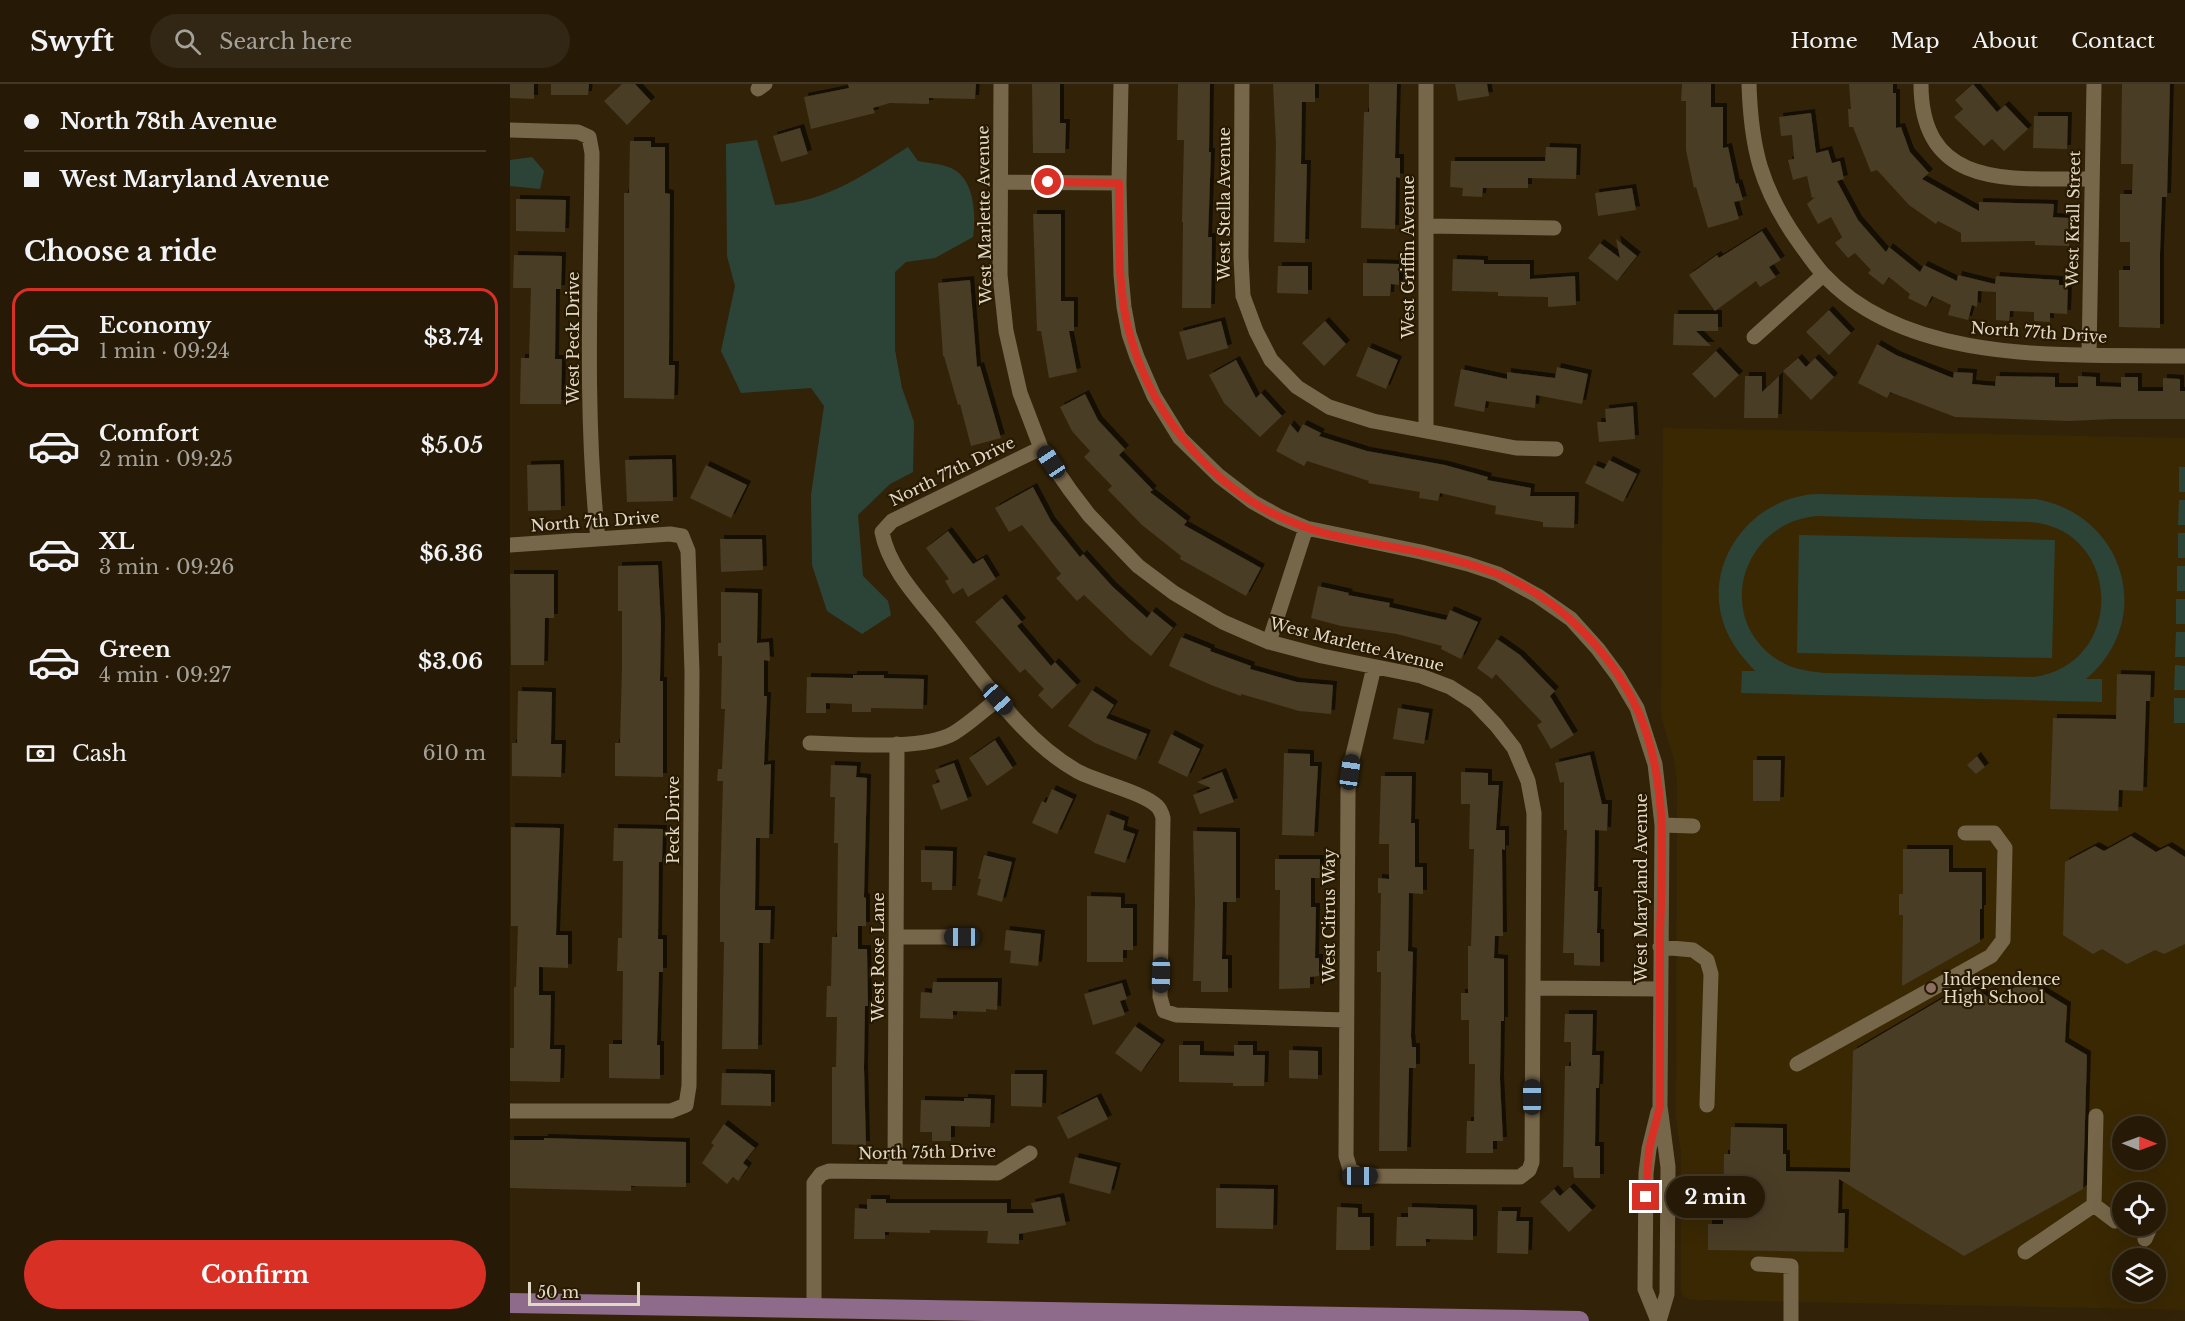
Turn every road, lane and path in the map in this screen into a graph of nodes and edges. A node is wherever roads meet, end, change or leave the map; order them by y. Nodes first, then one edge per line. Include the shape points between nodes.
1 (1001, 84) edge
2 (1121, 84) edge
3 (1242, 84) edge
4 (1426, 84) edge
5 (1749, 84) edge
6 (1921, 84) edge
7 (2094, 84) edge
8 (510, 130) edge
9 (2092, 179) junction
10 (1001, 182) junction
11 (1119, 183) junction
12 (1426, 226) junction
13 (1554, 228) dead end
14 (1823, 274) junction
15 (1754, 338) dead end
16 (2089, 355) junction
17 (2185, 356) edge
18 (1426, 430) junction
19 (1041, 448) junction
20 (1556, 449) dead end
21 (1306, 528) junction
22 (682, 536) joint
23 (598, 539) junction
24 (510, 545) edge
25 (1269, 642) junction
26 (1374, 667) junction
27 (998, 699) junction
28 (810, 743) dead end
29 (897, 744) junction
30 (1662, 825) junction
31 (1693, 826) dead end
32 (1965, 833) dead end
33 (896, 937) junction
34 (962, 937) dead end
35 (1660, 947) junction
36 (1533, 988) junction
37 (1660, 989) junction
38 (1346, 1020) junction
39 (1797, 1064) dead end
40 (1707, 1105) dead end
41 (1660, 1106) junction
42 (510, 1111) edge
43 (2096, 1116) dead end
44 (1030, 1153) dead end
45 (1350, 1169) joint
46 (895, 1171) junction
47 (2094, 1205) junction
48 (2112, 1219) edge
49 (2025, 1252) dead end
50 (1758, 1264) dead end
51 (510, 1303) edge
52 (814, 1308) junction
53 (1209, 1318) edge
54 (1580, 1321) edge
55 (1658, 1321) edge
56 (1791, 1321) edge

1 - 10 street, West Marlette Avenue
2 - 11 street, West Maryland Avenue
3 - 18 street, West Stella Avenue via 1243,297 1271,360 1297,387 1329,407 1373,421
4 - 12 street, West Griffin Avenue
5 - 14 street, North 77th Drive via 1755,147 1763,180 1783,220
6 - 9 street via 1932,136 1945,154 1979,174
7 - 9 street, West Krall Street
8 - 23 street, West Peck Drive via 578,132 589,137 590,428
9 - 16 street, West Krall Street
10 - 11 street
10 - 19 street, West Marlette Avenue via 1000,275 1006,330 1020,393
11 - 21 street, West Maryland Avenue via 1124,307 1129,334 1154,396 1180,438 1219,476 1254,502
12 - 13 street
12 - 18 street, West Griffin Avenue
14 - 15 street
14 - 16 street, North 77th Drive via 1865,308 1933,338 2000,351
16 - 17 street, North 77th Drive
18 - 20 street via 1516,448
19 - 25 street, West Marlette Avenue via 1089,515 1138,567 1223,622
19 - 27 street, North 77th Drive via 892,521 882,532 885,547 905,580
21 - 25 street
21 - 30 street, West Maryland Avenue via 1421,552 1498,574 1570,619 1598,649 1637,708 1655,764
22 - 23 street, North 7th Drive
22 - 42 street, Peck Drive via 688,551 692,672 686,1105 671,1112
23 - 24 street, North 7th Drive
25 - 26 street, West Marlette Avenue
26 - 36 street, West Marlette Avenue via 1421,676 1450,687 1475,703 1514,748 1528,781 1534,813
26 - 38 street, West Citrus Way via 1348,789
27 - 29 street via 953,734 938,740
27 - 38 street via 1049,751 1077,771 1158,807 1163,818 1160,998 1164,1011 1176,1015
28 - 29 street
29 - 33 street, West Rose Lane
30 - 31 street
30 - 35 street, West Maryland Avenue
32 - 39 street via 1994,833 2005,848 2003,940 1991,956
33 - 34 street
33 - 46 street, West Rose Lane
35 - 37 street, West Maryland Avenue
35 - 40 street via 1693,950 1707,960 1711,974
36 - 37 street
36 - 45 street, West Marlette Avenue via 1529,1170 1520,1177 1360,1176
37 - 41 street, West Maryland Avenue
38 - 45 street, West Citrus Way via 1346,1156
41 - 55 street, West Maryland Avenue via 1668,1167 1667,1294
41 - 55 street, West Maryland Avenue via 1649,1149 1646,1185 1645,1289
43 - 47 street
44 - 46 street, North 75th Drive via 998,1173
46 - 52 street, North 75th Drive via 829,1171 814,1183
47 - 48 street
47 - 49 street
50 - 56 street via 1791,1266
51 - 52 main road
52 - 53 main road
53 - 54 main road

